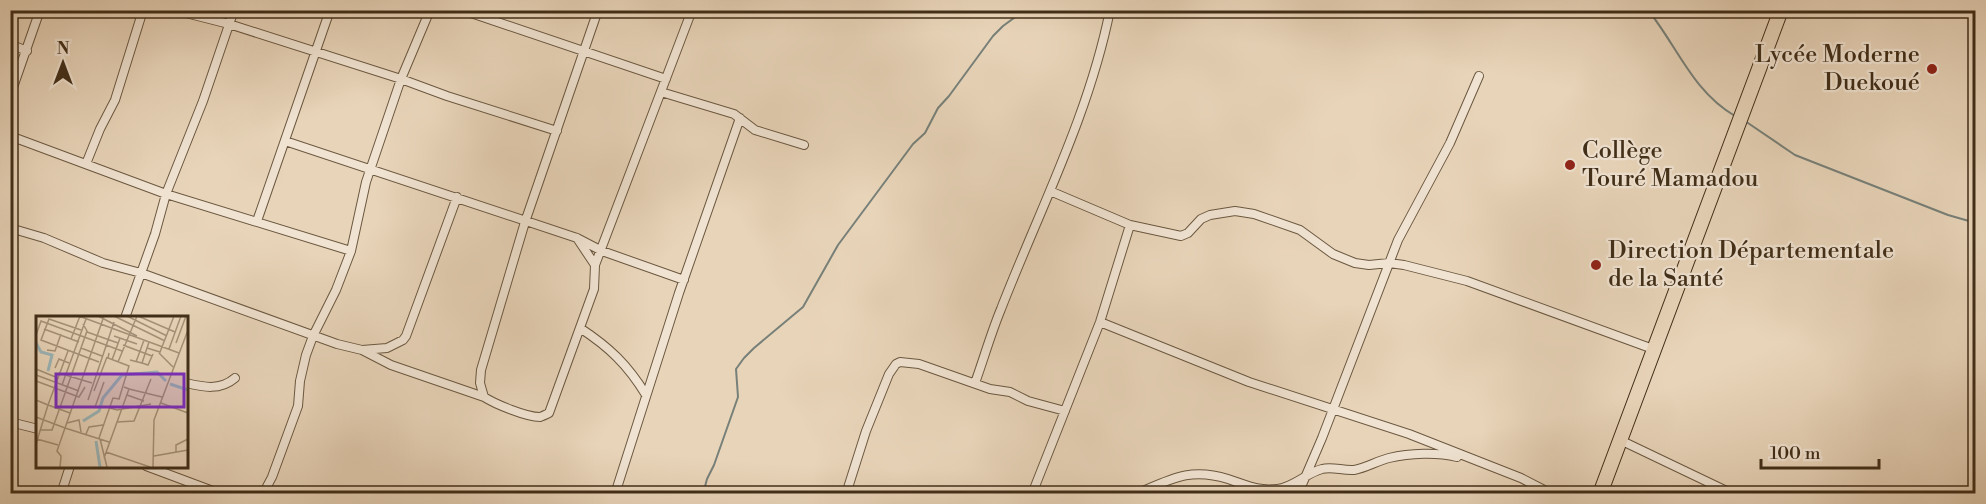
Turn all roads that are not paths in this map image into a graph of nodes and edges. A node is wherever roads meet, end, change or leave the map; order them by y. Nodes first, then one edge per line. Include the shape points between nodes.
1 (40, 10) edge
2 (143, 10) edge
3 (174, 10) edge
4 (234, 10) edge
5 (330, 10) edge
6 (430, 10) edge
7 (462, 10) edge
8 (598, 10) edge
9 (692, 10) edge
10 (1110, 10) edge
11 (1781, 10) edge
12 (229, 24) junction
13 (10, 44) edge
14 (27, 51) junction
15 (315, 51) junction
16 (583, 51) junction
17 (1479, 76) dead end
18 (401, 79) junction
19 (666, 79) junction
20 (662, 92) junction
21 (10, 96) edge
22 (740, 118) junction
23 (557, 130) junction
24 (10, 136) edge
25 (285, 141) junction
26 (804, 145) dead end
27 (86, 164) junction
28 (371, 170) junction
29 (1050, 191) junction
30 (166, 194) junction
31 (457, 197) junction
32 (257, 221) junction
33 (525, 222) junction
34 (1130, 225) junction
35 (10, 228) edge
36 (577, 238) junction
37 (351, 251) junction
38 (602, 251) junction
39 (1389, 263) junction
40 (595, 265) junction
41 (141, 273) junction
42 (684, 280) junction
43 (126, 316) edge
44 (1100, 322) junction
45 (580, 328) junction
46 (313, 336) junction
47 (1653, 349) junction
48 (362, 350) junction
49 (235, 378) dead end
50 (188, 383) edge
51 (975, 383) junction
52 (646, 395) junction
53 (484, 397) junction
54 (1333, 409) junction
55 (1065, 411) junction
56 (10, 422) edge
57 (36, 428) edge
58 (1620, 441) junction
59 (1480, 462) junction
60 (69, 468) edge
61 (151, 468) edge
62 (1306, 477) junction
63 (61, 494) edge
64 (221, 494) edge
65 (263, 494) edge
66 (615, 494) edge
67 (846, 494) edge
68 (1032, 494) edge
69 (1136, 494) edge
70 (1298, 494) edge
71 (1552, 494) edge
72 (1600, 494) edge
73 (1733, 494) edge

1 - 14 street
2 - 27 street via 115,100
3 - 12 street
4 - 12 street
5 - 15 street
6 - 18 street
7 - 16 street
8 - 16 street
9 - 19 street
10 - 29 street via 1092,78
11 - 47 highway
12 - 15 street
12 - 30 street
13 - 14 street
14 - 21 street
15 - 18 street
15 - 25 street
16 - 19 street
16 - 23 street
17 - 39 street
18 - 23 street
18 - 28 street
19 - 20 street
20 - 22 street
20 - 38 street
22 - 26 street via 755,130
22 - 42 street
23 - 33 street
24 - 27 street
25 - 28 street
25 - 32 street
27 - 30 street
28 - 31 street
28 - 37 street
29 - 34 street
29 - 51 street via 1000,310
30 - 32 street
30 - 41 street
31 - 33 street
31 - 48 street via 406,336 387,348
32 - 37 street
33 - 36 street
33 - 53 street via 481,370
34 - 39 street via 1181,236 1201,219 1234,211 1300,230 1334,254 1355,263
34 - 44 street
35 - 41 street
36 - 38 street
36 - 40 street
37 - 46 street
38 - 40 street
38 - 42 street
39 - 47 street via 1467,281
39 - 54 street
40 - 45 street via 594,289
41 - 43 street
41 - 46 street
42 - 52 street
44 - 54 street via 1249,382
44 - 55 street
45 - 52 street via 606,346
45 - 53 street via 549,413 541,417
46 - 48 street
46 - 65 street via 302,370 298,406
47 - 58 highway
48 - 53 street via 391,365
49 - 50 street via 217,387
51 - 55 street
51 - 67 street via 910,362 896,364 866,431
52 - 66 street
54 - 59 street
54 - 62 street
55 - 68 street
56 - 57 street
58 - 72 highway
58 - 73 street
59 - 62 street via 1439,455 1400,457 1357,469 1324,469
59 - 71 street
60 - 63 street
61 - 64 street
62 - 69 street via 1288,487 1268,490 1216,476 1186,474
62 - 70 street

